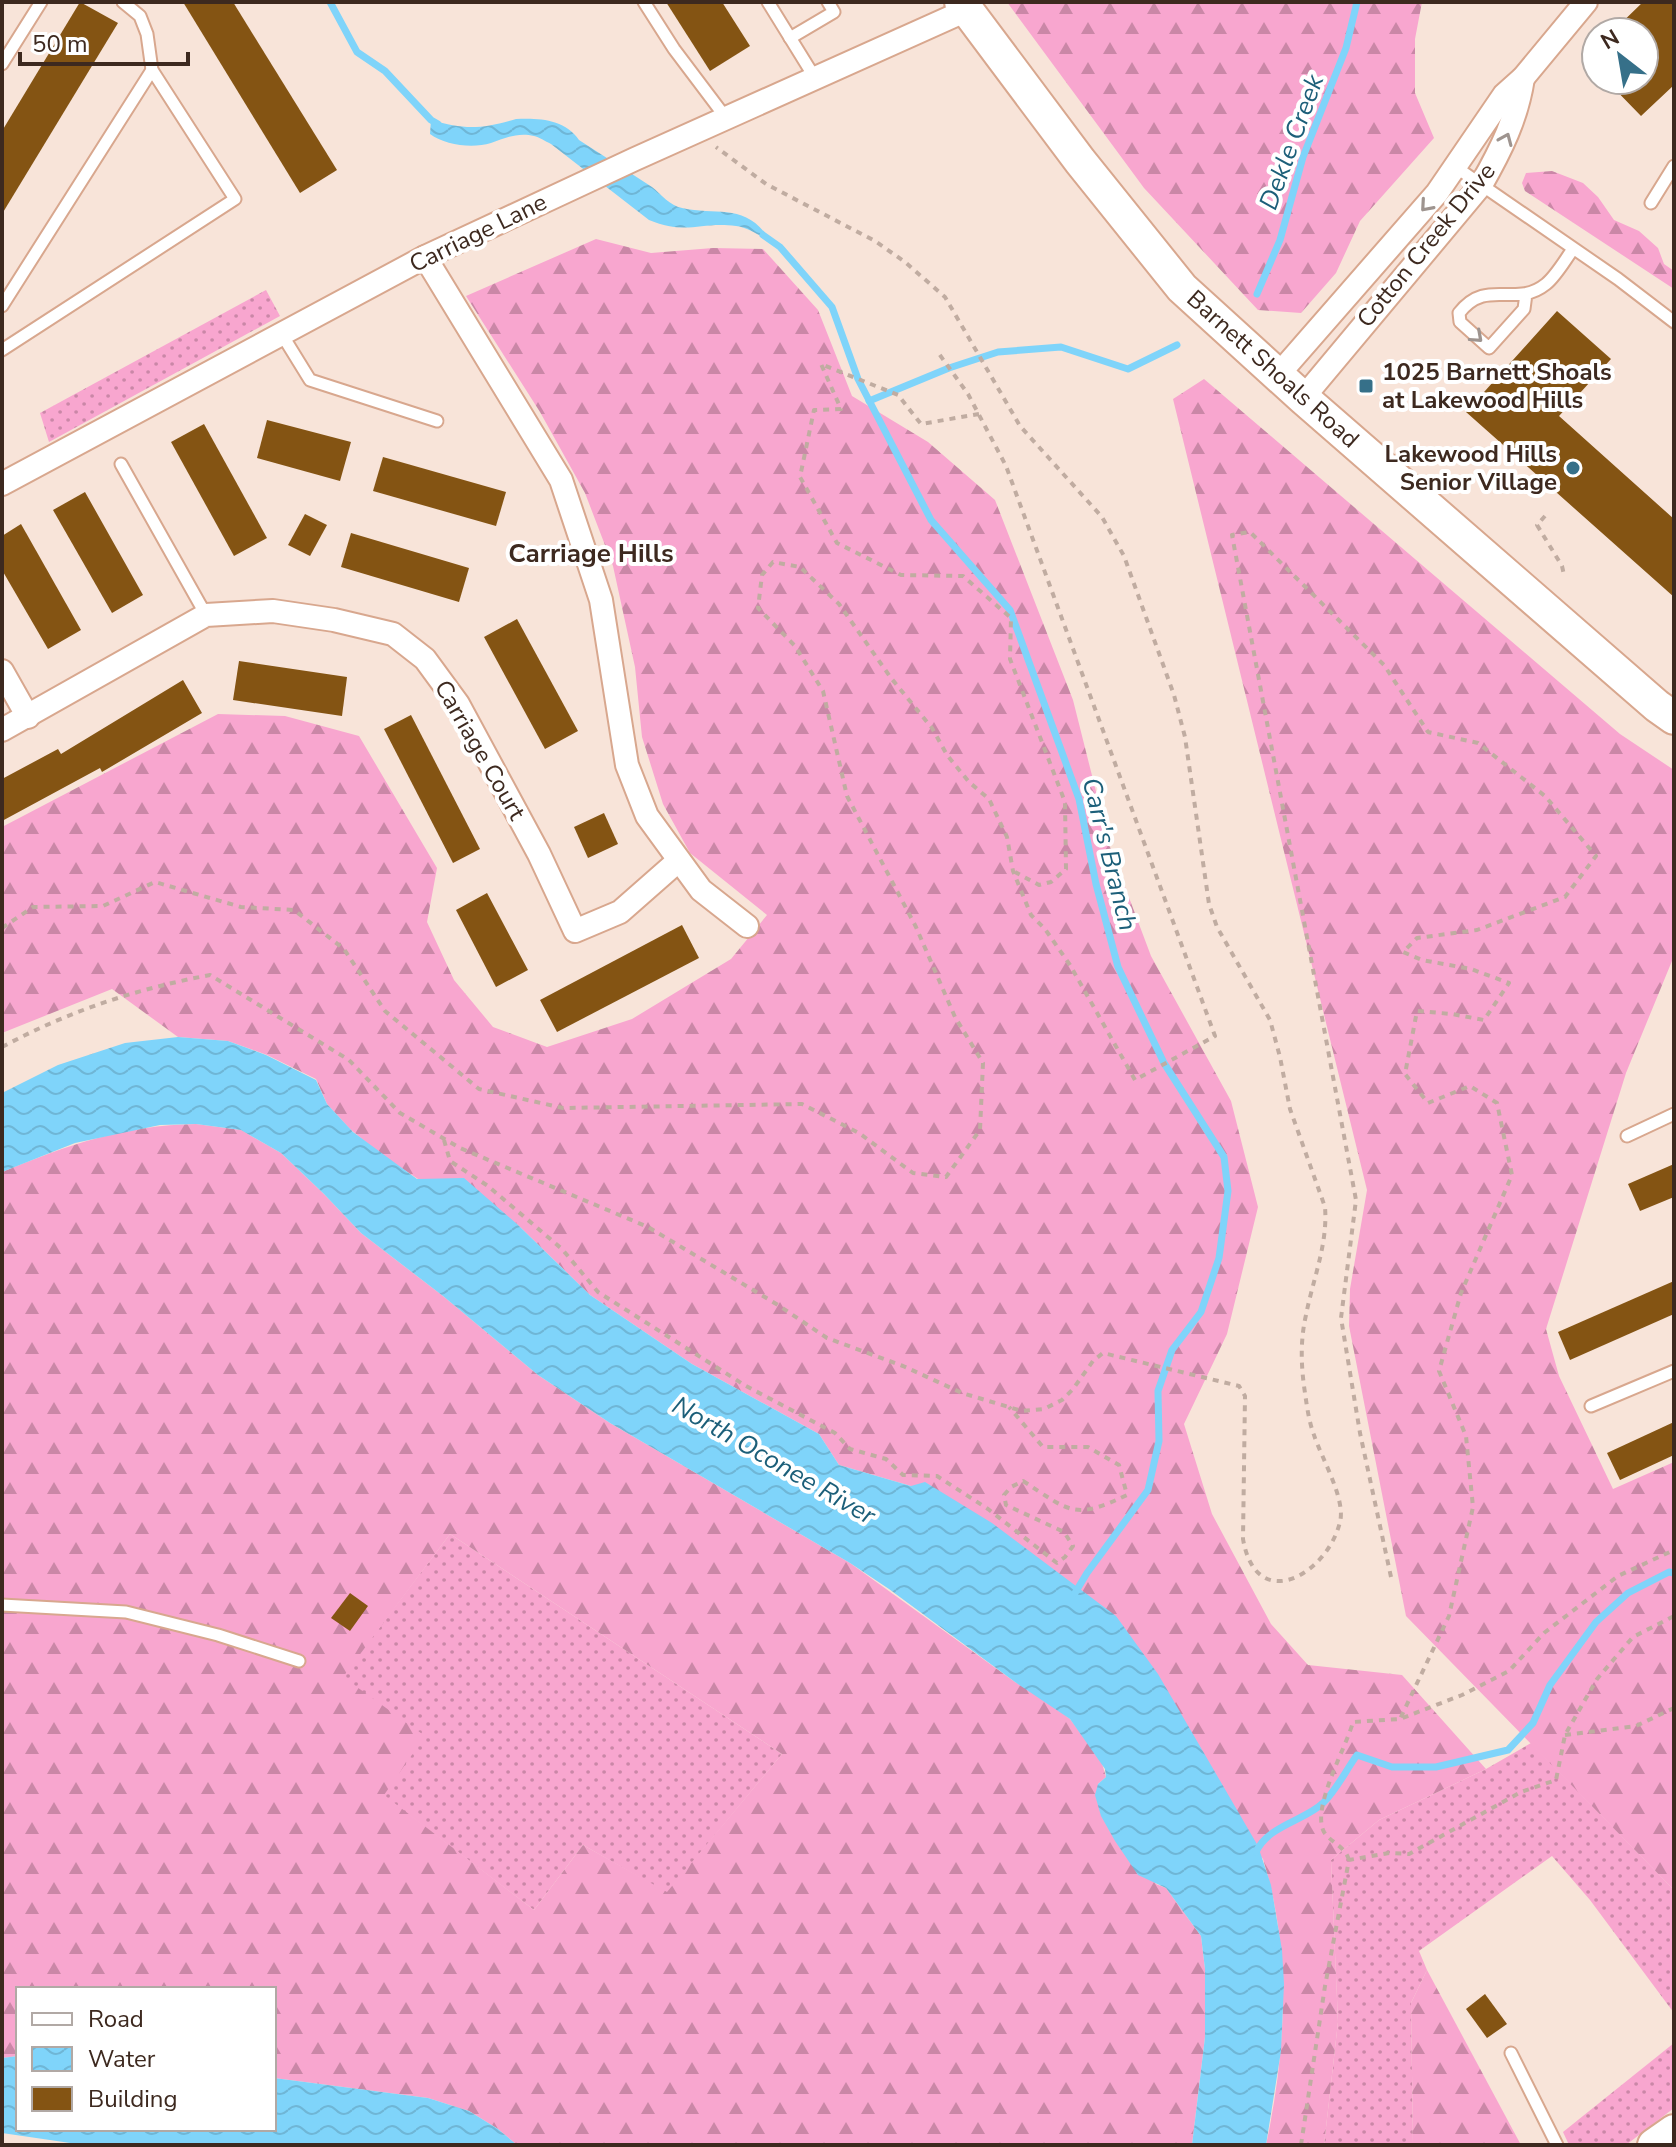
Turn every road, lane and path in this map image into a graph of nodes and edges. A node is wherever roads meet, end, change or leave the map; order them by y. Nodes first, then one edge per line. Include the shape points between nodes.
1 (41, 2) edge
2 (123, 2) edge
3 (644, 2) edge
4 (768, 2) edge
5 (828, 2) edge
6 (1586, 2) edge
7 (964, 6) edge
8 (790, 38) junction
9 (2, 64) edge
10 (152, 70) junction
11 (815, 78) junction
12 (1523, 78) junction
13 (717, 122) junction
14 (1674, 166) edge
15 (1457, 168) junction
16 (1481, 185) junction
17 (1651, 203) dead end
18 (1573, 249) junction
19 (425, 257) junction
20 (1526, 294) junction
21 (2, 306) edge
22 (1674, 322) edge
23 (281, 333) junction
24 (2, 350) edge
25 (937, 351) dead end
26 (1278, 375) junction
27 (1303, 398) junction
28 (979, 414) junction
29 (437, 421) dead end
30 (121, 464) dead end
31 (2, 484) edge
32 (1545, 516) dead end
33 (1564, 575) dead end
34 (206, 615) junction
35 (2, 671) edge
36 (28, 717) junction
37 (1674, 718) edge
38 (2, 730) edge
39 (678, 861) junction
40 (1013, 871) junction
41 (747, 926) dead end
42 (2, 928) edge
43 (2, 1047) edge
44 (1674, 1114) edge
45 (1627, 1136) dead end
46 (443, 1138) junction
47 (1674, 1371) edge
48 (1591, 1406) dead end
49 (1009, 1407) junction
50 (1674, 1550) edge
51 (1391, 1577) dead end
52 (2, 1605) edge
53 (1674, 1616) edge
54 (299, 1661) dead end
55 (1674, 1708) edge
56 (1400, 1719) junction
57 (1565, 1735) junction
58 (1349, 1860) junction
59 (1511, 2053) dead end
60 (1674, 2131) edge
61 (1301, 2145) edge
62 (1557, 2145) edge
63 (1654, 2145) edge

1 - 9 lane
2 - 10 lane via 140,16
3 - 13 lane
4 - 8 lane
5 - 8 lane via 834,12
6 - 12 street, Cotton Creek Drive
7 - 11 street, Carriage Lane
7 - 26 main road, Barnett Shoals Road via 1182,288
8 - 11 lane
10 - 21 lane
10 - 24 lane via 235,199
11 - 13 street, Carriage Lane
12 - 15 street, Cotton Creek Drive via 1504,95
16 -> 12 street, Cotton Creek Drive via 1503,147
13 - 19 street, Carriage Lane
13 - 49 path via 717,149 766,184 875,241 945,297 1020,426 1102,517 1124,556 1182,723 1209,904 1270,1020 1290,1109 1325,1207 1301,1357 1312,1432 1338,1498 1341,1520 1318,1562 1299,1578 1269,1579 1246,1558 1245,1396 1239,1386 1103,1353 1062,1400 1044,1409
14 - 17 lane
15 - 16 lane
15 -> 26 street, Cotton Creek Drive
16 - 18 lane
16 - 27 street, Cotton Creek Drive
18 - 20 lane via 1546,284
18 - 22 lane
19 - 23 street, Carriage Lane
19 - 39 street via 561,480 601,600 627,765 647,816
20 -> 20 lane via 1482,294 1468,301 1459,313 1460,322 1489,348 1524,309
23 - 29 lane via 310,380
23 - 31 street, Carriage Lane
25 - 28 path
26 - 27 main road, Barnett Shoals Road
27 - 37 main road, Barnett Shoals Road
28 - 40 path via 921,424 898,395 821,364 841,409 814,410 800,477 837,543 901,575 963,576 1011,618 1010,659 1065,802 1066,869 1039,885
28 - 40 path via 1006,466 1215,1036 1135,1080 1070,965 1031,915
30 - 34 lane
32 - 33 path via 1537,525
34 - 36 street, Carriage Court
34 - 39 street, Carriage Court via 273,611 334,620 393,634 425,659 458,704 575,931 620,912
35 - 36 street
36 - 38 street, Carriage Court
39 - 41 street via 701,890
40 - 42 path via 1007,837 989,799 947,755 839,604 800,567 773,562 762,575 758,608 795,646 823,691 847,796 916,927 955,1017 983,1063 980,1130 946,1177 913,1173 859,1133 802,1104 563,1108 479,1089 385,1011 344,949 294,910 241,907 155,882 103,906 33,907
43 - 46 path via 111,998 210,975 349,1060 400,1113
44 - 45 lane
46 - 49 path via 648,1227 827,1338
46 - 49 path via 450,1161 562,1249 598,1292 746,1386 835,1433 850,1449 886,1459 903,1475 937,1476 1057,1563 1073,1546 1064,1532 1006,1505 1004,1495 1023,1481 1069,1511 1097,1510 1127,1495 1119,1465 1088,1447 1043,1447
47 - 48 lane
50 - 56 path via 1618,1576 1544,1633 1509,1671
51 - 56 path via 1341,1318 1356,1200 1232,535 1250,532 1384,665 1428,732 1478,743 1545,796 1596,856 1565,897 1477,930 1417,938 1403,952 1509,983 1484,1020 1417,1011 1405,1074 1428,1103 1470,1086 1497,1103 1512,1175 1461,1293 1439,1371 1466,1436 1473,1507 1449,1616
52 - 54 lane via 126,1612
53 - 57 path via 1633,1637 1597,1679
55 - 57 path via 1636,1726
56 - 58 path via 1353,1722 1326,1788 1324,1831
57 - 58 path via 1556,1780 1521,1792 1409,1854
58 - 61 path
59 - 62 lane
60 - 63 main road

